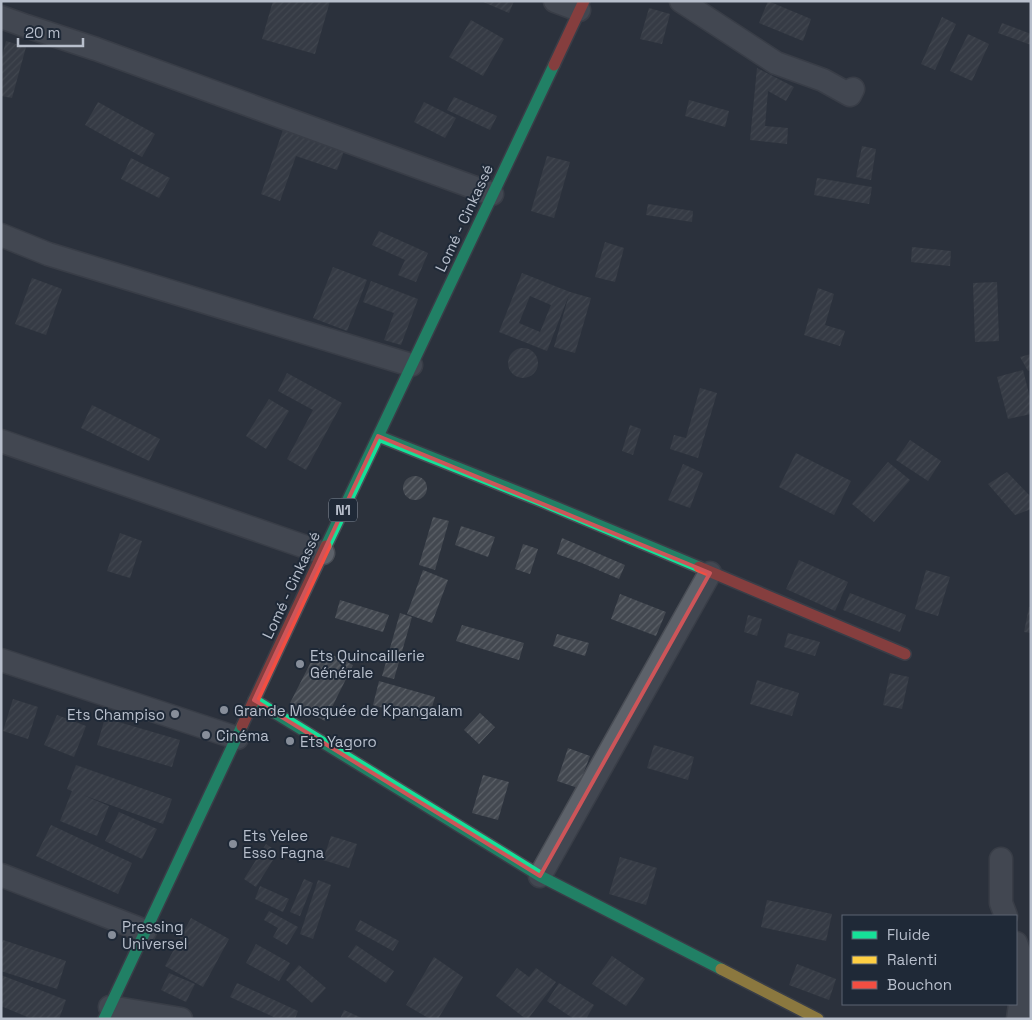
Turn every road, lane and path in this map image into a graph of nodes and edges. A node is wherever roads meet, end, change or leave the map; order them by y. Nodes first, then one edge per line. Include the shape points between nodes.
1 (555, 1) edge
2 (681, 1) edge
3 (582, 6) edge
4 (1, 17) edge
5 (853, 89) dead end
6 (492, 194) junction
7 (1, 235) edge
8 (411, 365) junction
9 (378, 436) junction
10 (1, 441) edge
11 (323, 553) junction
12 (710, 573) junction
13 (905, 654) dead end
14 (1, 660) edge
15 (254, 700) junction
16 (237, 738) junction
17 (1001, 859) dead end
18 (1, 875) edge
19 (540, 876) junction
20 (1006, 915) edge
21 (145, 931) junction
22 (1017, 947) edge
23 (107, 1013) edge
24 (181, 1019) edge
25 (818, 1019) edge
26 (1018, 1019) edge

1 - 3 street
2 - 5 street via 776,63 822,80 850,95
3 - 6 main road, Lomé - Cinkassé / N1
4 - 6 street
6 - 8 main road, Lomé - Cinkassé / N1
7 - 8 street via 48,254
8 - 9 main road, Lomé - Cinkassé / N1
9 - 11 main road, Lomé - Cinkassé / N1
9 - 12 main road
10 - 11 street
11 - 15 main road, Lomé - Cinkassé / N1
12 - 13 main road
12 - 19 street
14 - 16 street
15 - 16 main road, Lomé - Cinkassé / N1
15 - 19 main road
16 - 21 main road, Lomé - Cinkassé / N1
17 - 20 street via 1001,903
18 - 21 street
19 - 25 main road
21 - 23 main road, Lomé - Cinkassé / N1
22 - 26 street via 1025,968
23 - 24 street

